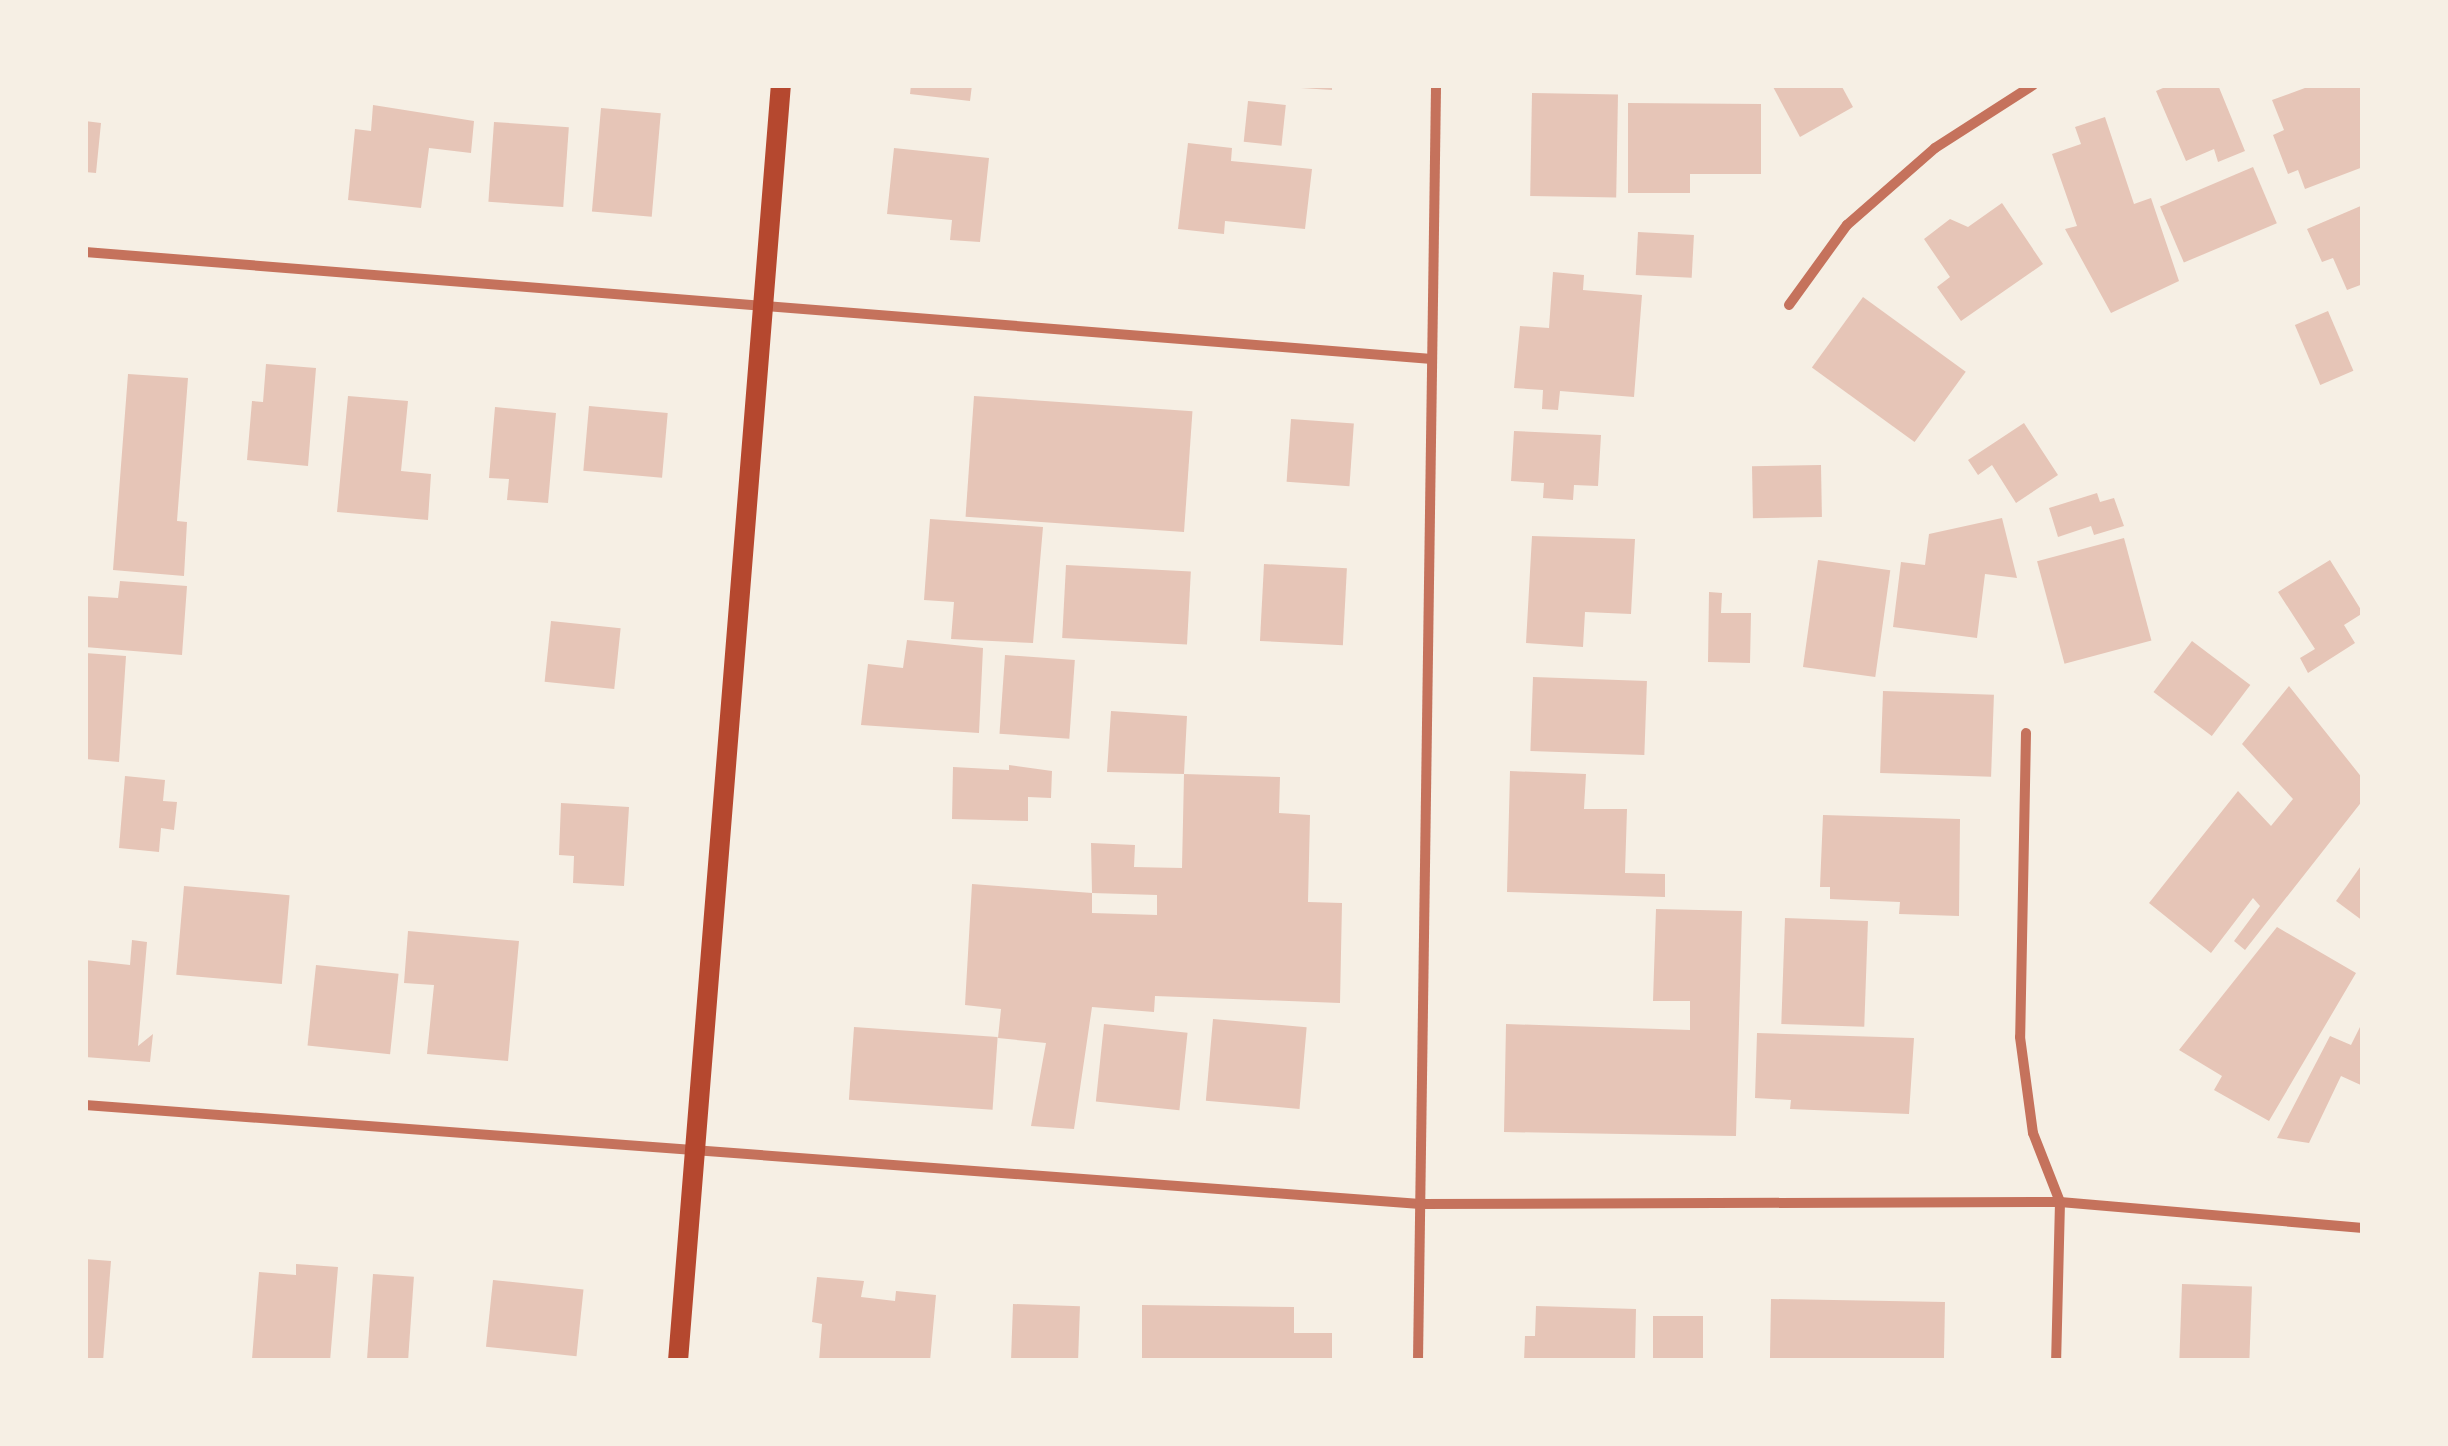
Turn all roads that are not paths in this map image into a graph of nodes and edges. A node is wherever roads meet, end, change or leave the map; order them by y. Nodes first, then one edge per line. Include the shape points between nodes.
1 (781, 85) edge
2 (1436, 85) edge
3 (2033, 85) edge
4 (85, 252) edge
5 (1789, 305) dead end
6 (764, 306) junction
7 (1432, 360) junction
8 (2026, 733) dead end
9 (85, 1105) edge
10 (696, 1151) junction
11 (2060, 1202) junction
12 (1420, 1204) junction
13 (2363, 1228) edge
14 (678, 1361) edge
15 (1418, 1361) edge
16 (2056, 1361) edge

1 - 6 main road
2 - 7 street
3 - 5 street via 1934,148 1848,226
4 - 6 street
6 - 7 street
6 - 10 main road
7 - 12 street
8 - 11 street via 2020,1038 2032,1133
9 - 10 street
10 - 12 street
10 - 14 main road
11 - 12 street
11 - 13 street
11 - 16 street
12 - 15 street

